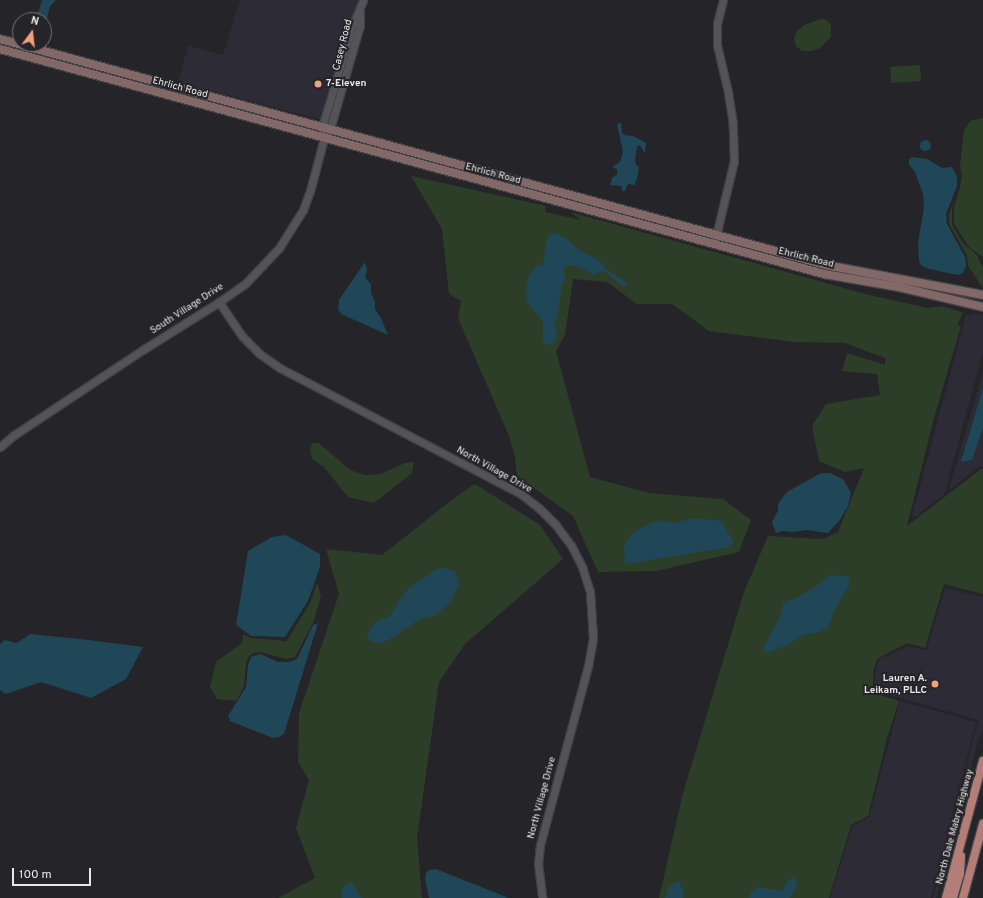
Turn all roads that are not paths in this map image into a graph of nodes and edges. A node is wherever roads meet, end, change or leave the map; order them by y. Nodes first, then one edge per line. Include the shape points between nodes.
1 (363, 0) edge
2 (723, 0) edge
3 (0, 39) edge
4 (0, 49) edge
5 (15, 54) junction
6 (77, 61) junction
7 (326, 128) junction
8 (324, 138) junction
9 (716, 235) junction
10 (714, 244) junction
11 (983, 295) edge
12 (219, 302) junction
13 (983, 307) edge
14 (0, 447) edge
15 (983, 761) edge
16 (983, 824) edge
17 (963, 836) junction
18 (542, 898) edge
19 (946, 898) edge
20 (953, 898) edge
21 (963, 898) edge

1 - 7 street, Casey Road via 360,26
2 - 9 street via 717,24 717,45 728,92 734,155 733,171
3 - 6 main road, Ehrlich Road
4 - 5 main road, Ehrlich Road
5 - 6 main road via 31,52 72,63
5 - 8 main road, Ehrlich Road
6 - 7 main road, Ehrlich Road
7 - 8 street, Casey Road
7 - 9 main road, Ehrlich Road
8 - 10 main road, Ehrlich Road
8 - 12 street, South Village Drive via 310,191 303,210 291,230 257,272
9 - 10 street
9 - 11 main road, Ehrlich Road via 826,264
10 - 13 main road, Ehrlich Road via 824,274 899,287
12 - 14 street, South Village Drive via 14,435
12 - 18 street, North Village Drive via 242,336 260,354 280,368 521,494 555,524 571,546 582,567 590,592 592,638 588,666 540,845 538,876
15 - 17 main road, North Dale Mabry Highway
16 - 21 main road
17 - 19 main road, North Dale Mabry Highway
17 - 20 main road via 960,874

